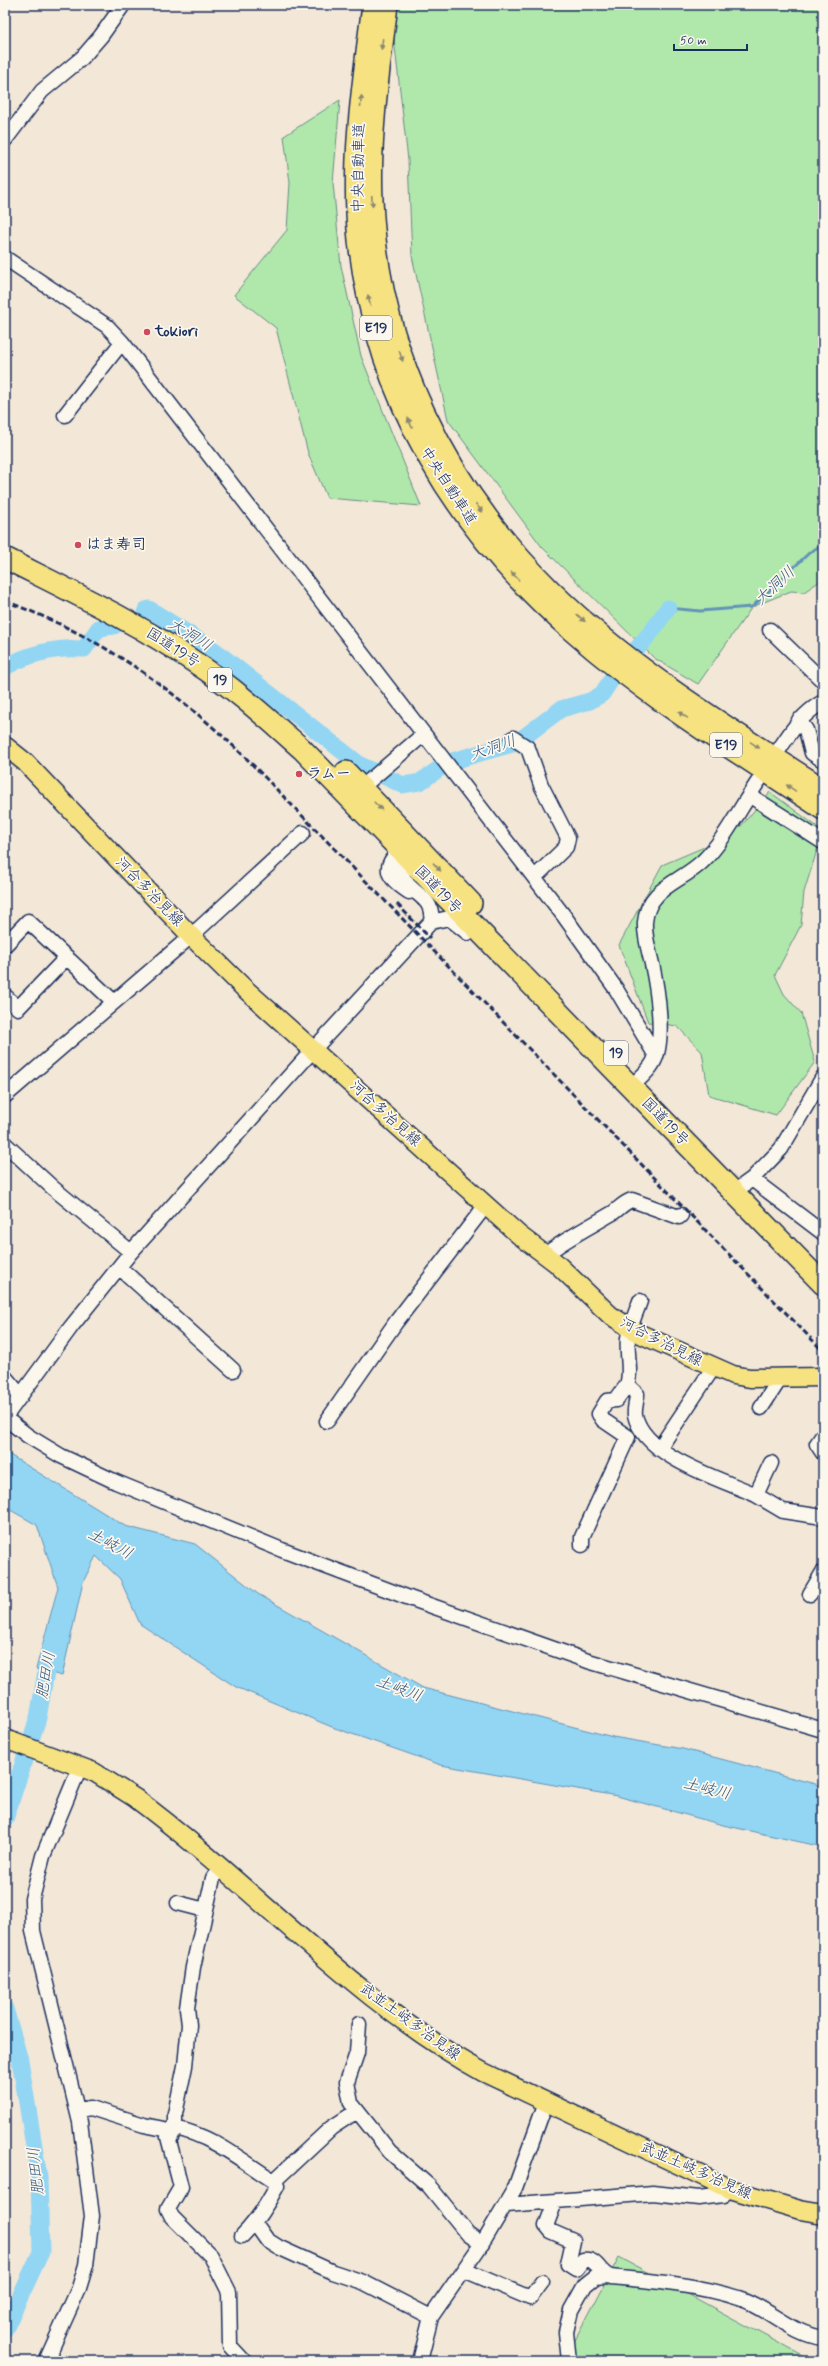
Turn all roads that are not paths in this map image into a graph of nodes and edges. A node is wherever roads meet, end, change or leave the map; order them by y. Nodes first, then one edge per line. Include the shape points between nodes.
1 (123, 5) edge
2 (373, 5) edge
3 (387, 5) edge
4 (5, 140) edge
5 (5, 258) edge
6 (122, 342) junction
7 (65, 415) dead end
8 (5, 544) edge
9 (5, 558) edge
10 (547, 598) junction
11 (770, 630) dead end
12 (637, 673) junction
13 (823, 681) edge
14 (823, 702) edge
15 (799, 720) junction
16 (424, 734) junction
17 (518, 741) dead end
18 (5, 746) edge
19 (780, 748) dead end
20 (823, 760) edge
21 (760, 779) dead end
22 (367, 783) junction
23 (823, 789) edge
24 (749, 795) junction
25 (823, 809) edge
26 (303, 833) dead end
27 (823, 842) edge
28 (406, 849) junction
29 (535, 878) junction
30 (431, 922) junction
31 (418, 935) junction
32 (191, 936) junction
33 (5, 945) edge
34 (67, 957) junction
35 (520, 974) junction
36 (5, 996) edge
37 (114, 1002) junction
38 (313, 1050) junction
39 (656, 1056) junction
40 (823, 1077) edge
41 (636, 1083) junction
42 (5, 1096) edge
43 (5, 1144) edge
44 (743, 1185) junction
45 (486, 1205) junction
46 (681, 1215) dead end
47 (823, 1233) edge
48 (131, 1252) junction
49 (545, 1255) junction
50 (119, 1267) junction
51 (823, 1267) edge
52 (823, 1284) edge
53 (640, 1301) dead end
54 (630, 1328) junction
55 (713, 1368) junction
56 (233, 1370) dead end
57 (5, 1377) edge
58 (778, 1378) junction
59 (822, 1378) edge
60 (627, 1385) junction
61 (21, 1396) junction
62 (761, 1408) dead end
63 (5, 1418) edge
64 (328, 1421) dead end
65 (823, 1435) edge
66 (659, 1449) junction
67 (823, 1453) edge
68 (771, 1463) dead end
69 (756, 1495) junction
70 (823, 1517) edge
71 (582, 1545) dead end
72 (823, 1572) edge
73 (810, 1594) dead end
74 (823, 1730) edge
75 (5, 1739) edge
76 (5, 1748) edge
77 (74, 1770) junction
78 (220, 1868) junction
79 (178, 1903) dead end
80 (205, 1910) junction
81 (359, 2024) dead end
82 (546, 2102) junction
83 (78, 2110) junction
84 (357, 2111) junction
85 (174, 2129) junction
86 (274, 2181) junction
87 (730, 2189) junction
88 (555, 2202) junction
89 (507, 2205) junction
90 (823, 2214) edge
91 (255, 2223) junction
92 (242, 2236) dead end
93 (482, 2244) junction
94 (464, 2270) junction
95 (607, 2276) junction
96 (542, 2282) dead end
97 (431, 2317) junction
98 (823, 2338) edge
99 (46, 2361) edge
100 (244, 2361) edge
101 (420, 2361) edge
102 (569, 2361) edge

1 - 4 street via 82,58 42,91
10 -> 2 highway, 中央自動車道 / E19 via 482,536 455,502 431,464 395,389 381,346 364,278 359,239 356,161 362,85
3 -> 10 highway, 中央自動車道 / E19 via 373,124 372,199 374,238 387,311 410,383 445,456 467,492 525,565
5 - 6 street via 107,326
6 - 7 street
6 - 16 street
8 - 22 highway, 国道19号 / 19 via 140,614 212,660
9 - 28 highway, 国道19号 / 19 via 131,622 219,678 302,749
10 - 12 highway, 中央自動車道 / E19 via 612,644
11 - 13 street
12 -> 23 highway, 中央自動車道 / E19 via 692,702
25 -> 12 highway, 中央自動車道 / E19 via 710,735
14 - 15 street
15 - 19 street
15 - 20 street via 806,730 812,753
16 - 22 street
16 - 29 street
17 - 29 street via 528,748 540,785 568,838 566,847
18 - 32 main road, 河合多治見線 via 25,762
21 - 24 street
22 -> 28 highway, 国道19号 / 19
24 - 27 street
24 - 39 street via 703,861 666,885 648,908 646,936 660,1017
26 - 32 street
28 - 30 street via 401,872 403,879 426,900 431,908
28 - 31 street via 389,864 388,872 391,879 411,894 425,910 426,916
28 - 35 highway, 国道19号 / 19
28 -> 41 highway, 国道19号 / 19
29 - 39 street via 616,989
30 - 31 street
30 - 35 street via 449,918 455,921
31 - 38 street
32 - 37 street
32 - 38 main road, 河合多治見線
33 - 34 street via 28,921
34 - 36 street via 18,1008
34 - 37 street
35 - 41 highway, 国道19号 / 19
37 - 42 street
38 - 45 main road, 河合多治見線
38 - 48 street
39 - 41 street
40 - 44 street via 781,1149
41 - 44 highway, 国道19号 / 19
43 - 48 street via 53,1188
44 - 47 street
44 - 51 highway, 国道19号 / 19
44 - 52 highway, 国道19号 / 19
45 - 49 main road, 河合多治見線
45 - 64 street via 396,1322
46 - 49 street via 679,1218 632,1200 628,1201
48 - 50 street
49 - 54 main road, 河合多治見線 via 610,1315
50 - 56 street
50 - 61 street
53 - 54 street
54 - 55 main road, 河合多治見線
54 - 60 street
55 - 58 main road, 河合多治見線 via 733,1375
55 - 66 street
57 - 61 street
58 - 59 main road, 河合多治見線
58 - 62 street
60 - 66 street via 637,1394 634,1412 636,1419
60 - 71 street via 616,1400 607,1401 599,1414 603,1420 628,1437 582,1537
61 - 63 street
63 - 74 street via 28,1436 116,1482 282,1550 419,1602 588,1661
65 - 67 street via 817,1444
66 - 69 street via 711,1477
68 - 69 street
69 - 70 street via 783,1511
72 - 73 street
75 - 77 main road, 武並土岐多治見線
76 - 77 main road, 武並土岐多治見線
77 - 78 main road, 武並土岐多治見線 via 94,1772 146,1806
77 - 83 street via 43,1856 32,1899 33,1931
78 - 80 street via 213,1878
78 - 82 main road, 武並土岐多治見線 via 369,1993 429,2039 483,2072
79 - 80 street
80 - 85 street via 187,2008 189,2025 186,2060
81 - 84 street via 357,2053 347,2082 351,2103
82 - 87 main road, 武並土岐多治見線
82 - 89 street via 516,2188
83 - 85 street via 90,2108 144,2125
83 - 99 street via 90,2202 90,2238 79,2288
84 - 86 street via 331,2128
84 - 93 street via 390,2152 429,2186 468,2234
85 - 86 street via 194,2132 210,2140
85 - 100 street via 171,2137 168,2137 181,2187 168,2209 172,2217 197,2240 213,2261 230,2297 230,2346
86 - 91 street via 277,2186
87 - 88 street via 723,2195 699,2198 653,2194
87 - 90 main road, 武並土岐多治見線 via 800,2210
88 - 89 street
88 - 95 street via 546,2226 550,2231 573,2241 569,2266 576,2269 583,2260 596,2262
89 - 93 street
91 - 92 street
91 - 97 street via 267,2240 278,2247 333,2272 363,2282
93 - 94 street
94 - 96 street via 530,2298
94 - 97 street
95 - 98 street via 697,2288 738,2298 758,2306 778,2320 810,2336
95 - 102 street via 596,2277 585,2285 571,2310 566,2332
97 - 101 street

